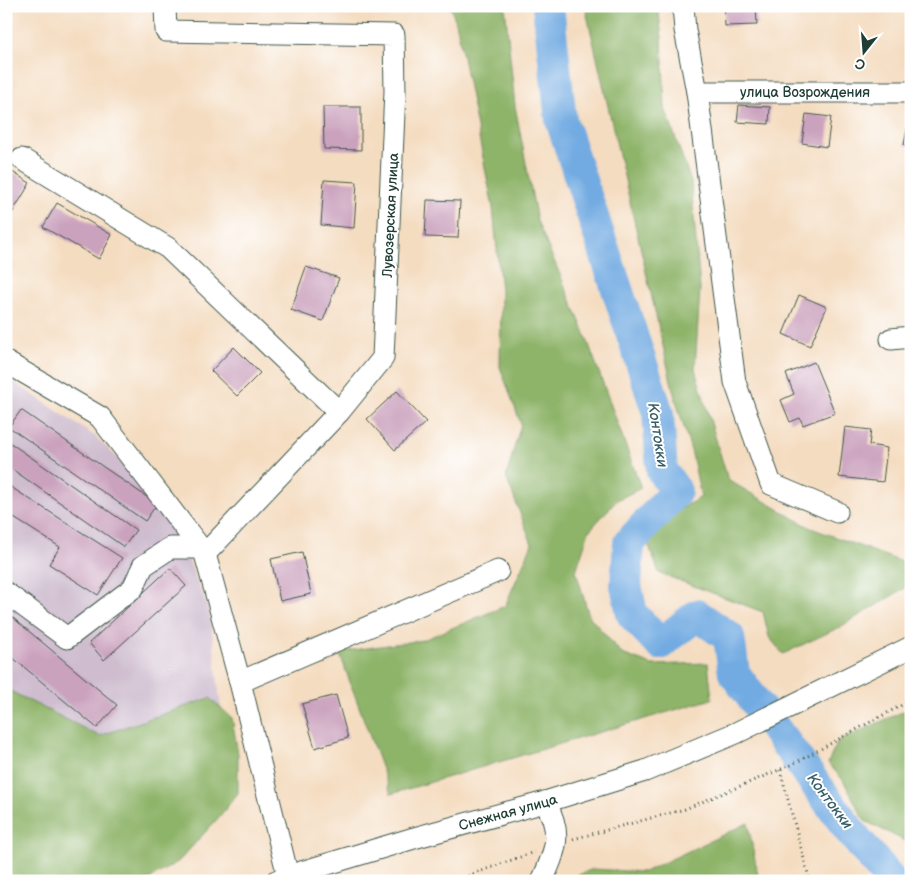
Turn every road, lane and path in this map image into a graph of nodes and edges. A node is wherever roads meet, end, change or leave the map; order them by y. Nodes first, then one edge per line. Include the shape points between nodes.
1 (165, 6) edge
2 (683, 6) edge
3 (697, 92) junction
4 (911, 92) edge
5 (22, 159) dead end
6 (6, 362) edge
7 (339, 412) junction
8 (837, 512) dead end
9 (203, 551) junction
10 (498, 571) dead end
11 (6, 593) edge
12 (911, 647) edge
13 (240, 682) junction
14 (911, 700) edge
15 (780, 770) junction
16 (545, 802) junction
17 (556, 844) junction
18 (282, 878) edge
19 (454, 881) edge
20 (542, 881) edge
21 (810, 881) edge

1 - 7 street, Лувозерская улица via 166,31 394,35 395,90 383,358
2 - 3 street
3 - 4 street, улица Возрождения
3 - 8 street via 735,382 771,484
5 - 7 street via 168,248
6 - 9 street via 100,417
7 - 9 street, Лувозерская улица
9 - 11 street via 170,548 143,566 133,588 67,638
9 - 13 street
10 - 13 street
12 - 16 street, Снежная улица via 736,733 645,771
13 - 18 street
14 - 15 path
15 - 17 path via 685,809
15 - 21 path
16 - 17 street via 554,818
16 - 18 street, Снежная улица
17 - 19 path
17 - 20 street

